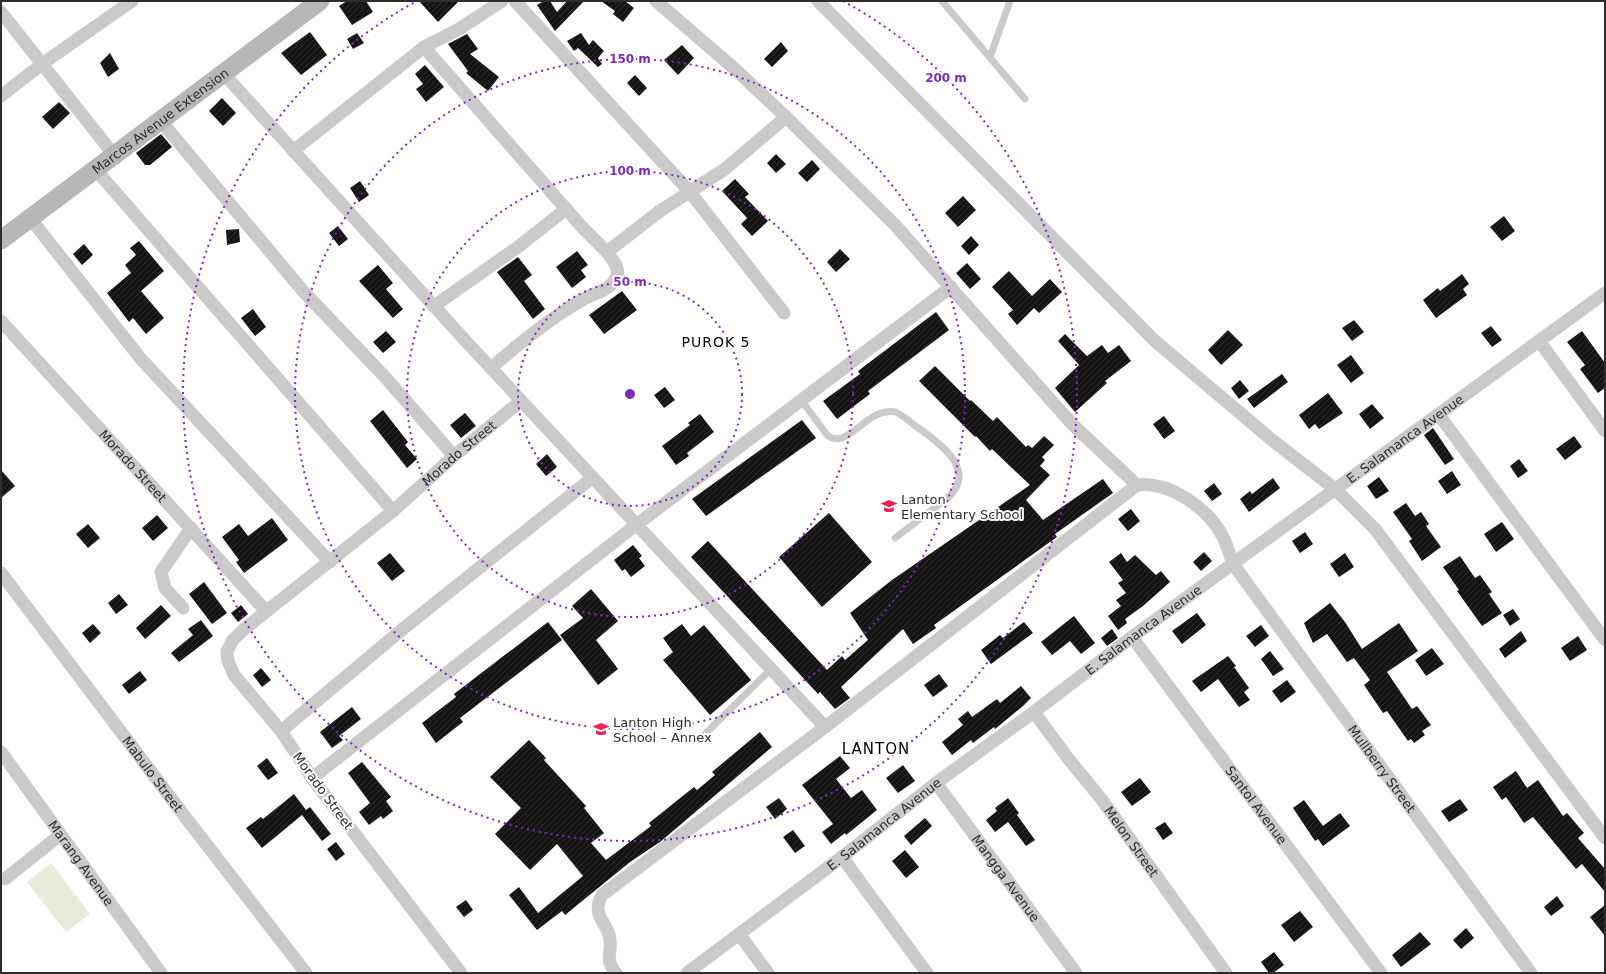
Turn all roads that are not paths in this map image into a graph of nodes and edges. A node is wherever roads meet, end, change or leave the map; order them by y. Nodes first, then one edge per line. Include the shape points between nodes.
1 (132, 1) edge
2 (320, 1) edge
3 (502, 1) edge
4 (515, 1) edge
5 (656, 1) edge
6 (818, 1) edge
7 (942, 1) edge
8 (1010, 1) edge
9 (1, 12) edge
10 (424, 47) junction
11 (990, 57) junction
12 (42, 64) junction
13 (224, 74) junction
14 (1, 96) edge
15 (1025, 99) dead end
16 (786, 117) junction
17 (160, 120) junction
18 (294, 151) junction
19 (114, 155) junction
20 (96, 170) junction
21 (690, 192) junction
22 (566, 209) junction
23 (30, 218) junction
24 (1, 240) edge
25 (607, 252) junction
26 (951, 287) junction
27 (1605, 293) edge
28 (434, 306) junction
29 (784, 313) dead end
30 (1, 321) edge
31 (1538, 341) junction
32 (491, 368) junction
33 (521, 400) junction
34 (801, 400) junction
35 (1439, 415) junction
36 (1605, 431) edge
37 (454, 456) junction
38 (592, 478) junction
39 (1137, 485) junction
40 (1335, 489) junction
41 (394, 511) junction
42 (636, 525) junction
43 (191, 528) junction
44 (895, 538) dead end
45 (330, 562) junction
46 (1233, 564) junction
47 (1, 574) edge
48 (183, 608) dead end
49 (266, 611) junction
50 (1132, 637) junction
51 (1605, 640) edge
52 (771, 669) junction
53 (1034, 712) junction
54 (825, 727) junction
55 (281, 731) junction
56 (700, 739) dead end
57 (1, 752) edge
58 (312, 778) junction
59 (936, 783) junction
60 (60, 834) junction
61 (1605, 838) edge
62 (842, 857) junction
63 (5, 879) dead end
64 (739, 934) junction
65 (161, 973) edge
66 (306, 973) edge
67 (461, 973) edge
68 (616, 973) edge
69 (687, 973) edge
70 (768, 973) edge
71 (927, 973) edge
72 (1076, 973) edge
73 (1226, 973) edge
74 (1381, 973) edge
75 (1531, 973) edge

1 - 12 street
2 - 13 street, Marcos Avenue Extension
3 - 10 street
4 - 21 street
5 - 16 street
6 - 40 street via 1155,341 1272,440
7 - 11 lane
8 - 11 lane
9 - 12 street
10 - 18 street
10 - 22 street
11 - 15 lane
12 - 14 street
12 - 19 street
13 - 17 street, Marcos Avenue Extension
13 - 18 street
16 - 21 street via 731,164
16 - 26 street via 895,225
17 - 19 street, Marcos Avenue Extension
17 - 37 street via 303,291
18 - 28 street
19 - 20 street, Marcos Avenue Extension
20 - 23 street, Marcos Avenue Extension
20 - 41 street
21 - 25 street via 660,211
21 - 29 street
22 - 25 street
22 - 28 street via 518,247
23 - 24 street, Marcos Avenue Extension
23 - 45 street via 141,359
25 - 32 street via 618,272 607,288 549,321
26 - 34 street
26 - 39 street via 1072,424
27 - 31 street, E. Salamanca Avenue
28 - 32 street
30 - 43 street, Morado Street
31 - 35 street, E. Salamanca Avenue
31 - 36 street
32 - 33 street
33 - 37 street, Morado Street
33 - 38 street
34 - 42 street
34 - 44 lane via 828,436 834,440 846,437 882,412 896,413 931,437 953,458 960,471 958,484 948,497
35 - 40 street, E. Salamanca Avenue
35 - 51 street
37 - 41 street, Morado Street
38 - 42 street
38 - 55 street via 404,628
39 - 46 street, Mullberry Street via 1147,484 1167,489 1200,508 1209,516 1224,538
39 - 54 street
40 - 46 street, E. Salamanca Avenue
40 - 61 street via 1375,529
41 - 45 street, Morado Street
42 - 52 street
42 - 58 street
43 - 48 street via 161,572 165,588
43 - 49 street, Morado Street
45 - 49 street, Morado Street
46 - 50 street, E. Salamanca Avenue
46 - 75 street, Mullberry Street
47 - 66 street, Mabulo Street
49 - 55 street, Morado Street via 232,641 227,652 228,661 234,675
50 - 53 street, E. Salamanca Avenue
50 - 74 street, Santol Avenue
52 - 54 street
52 - 56 lane
53 - 59 street, E. Salamanca Avenue
53 - 73 street, Melon Street via 1102,800
54 - 68 street via 602,895 597,908 610,939 608,959
55 - 58 street, Morado Street
57 - 60 street, Marang Avenue
58 - 67 street, Morado Street
59 - 62 street, E. Salamanca Avenue
59 - 72 street, Mangga Avenue
60 - 63 street
60 - 65 street, Marang Avenue
62 - 64 street, E. Salamanca Avenue
62 - 71 street
64 - 69 street, E. Salamanca Avenue
64 - 70 street

